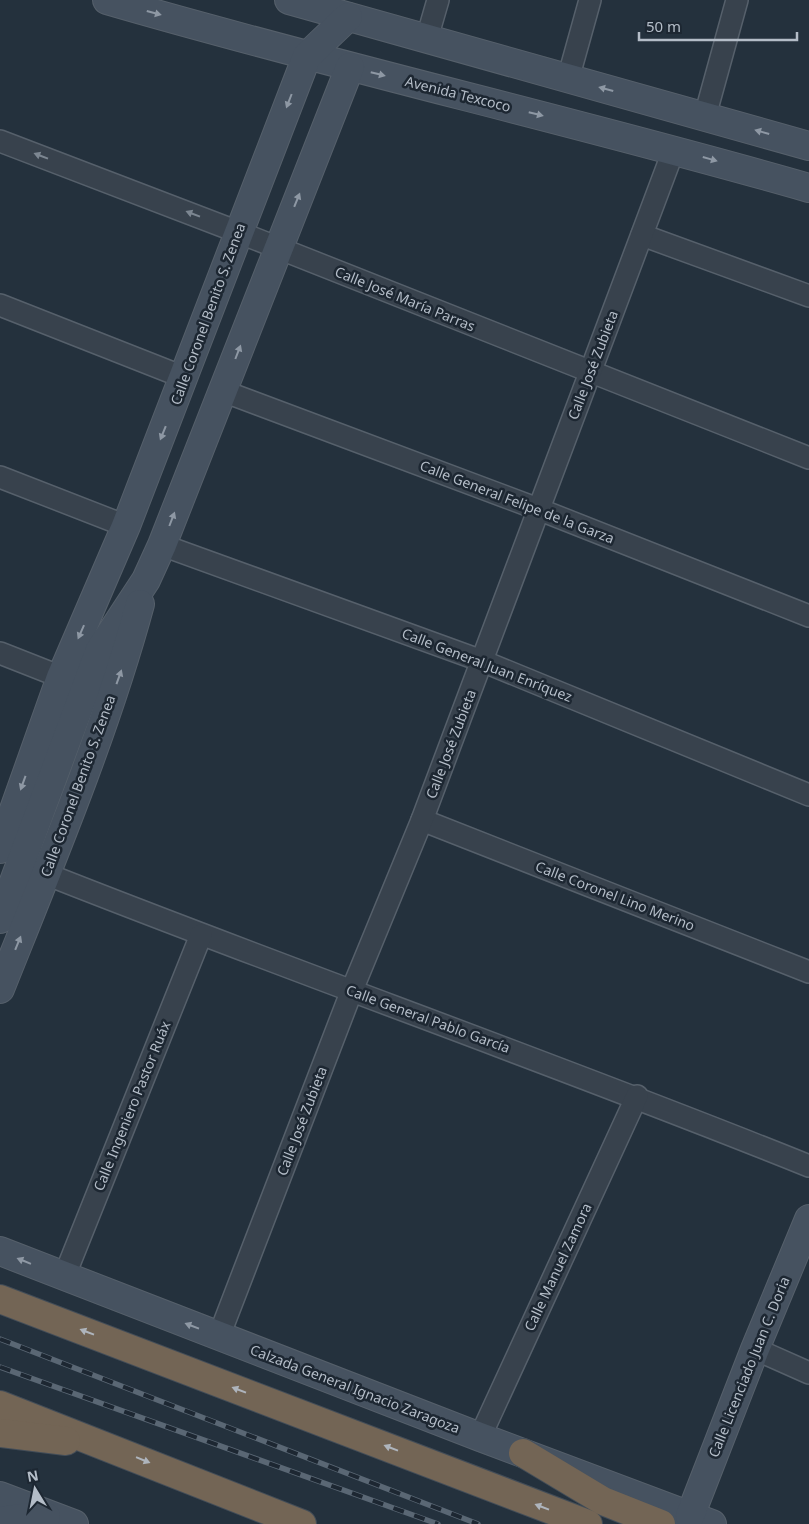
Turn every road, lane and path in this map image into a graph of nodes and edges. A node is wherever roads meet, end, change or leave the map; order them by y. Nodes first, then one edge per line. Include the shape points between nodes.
1 (289, 0) edge
2 (438, 0) edge
3 (590, 0) edge
4 (737, 0) edge
5 (119, 2) edge
6 (348, 17) junction
7 (427, 38) junction
8 (307, 56) junction
9 (350, 67) junction
10 (568, 79) junction
11 (705, 116) junction
12 (0, 141) edge
13 (803, 144) edge
14 (674, 149) junction
15 (797, 184) edge
16 (238, 232) junction
17 (642, 235) junction
18 (278, 249) junction
19 (809, 296) edge
20 (0, 305) edge
21 (591, 373) junction
22 (183, 377) junction
23 (223, 391) junction
24 (809, 458) edge
25 (0, 477) edge
26 (538, 509) junction
27 (126, 526) junction
28 (162, 545) junction
29 (108, 571) junction
30 (146, 580) junction
31 (809, 616) edge
32 (100, 650) junction
33 (0, 653) edge
34 (482, 661) junction
35 (61, 677) junction
36 (809, 795) edge
37 (422, 820) junction
38 (0, 849) edge
39 (46, 874) junction
40 (0, 919) edge
41 (201, 935) junction
42 (809, 972) edge
43 (0, 989) edge
44 (352, 990) junction
45 (637, 1096) junction
46 (809, 1166) edge
47 (809, 1220) edge
48 (0, 1252) edge
49 (64, 1277) junction
50 (0, 1299) edge
51 (219, 1336) junction
52 (755, 1350) junction
53 (809, 1372) edge
54 (0, 1405) edge
55 (0, 1433) edge
56 (480, 1437) junction
57 (112, 1448) junction
58 (523, 1453) junction
59 (0, 1496) edge
60 (701, 1520) edge
61 (0, 1521) edge
62 (70, 1522) edge
63 (302, 1524) edge
64 (588, 1524) edge
65 (661, 1524) edge

1 - 6 street
2 - 7 street
3 - 10 street
4 - 11 street
5 -> 8 street, Avenida Texcoco
6 - 7 street
6 - 8 street
7 - 10 street
8 - 9 street, Avenida Texcoco
8 -> 16 street, Calle Coronel Benito S. Zenea
9 -> 14 street, Avenida Texcoco
18 -> 9 street, Calle Coronel Benito S. Zenea
11 -> 10 street
13 -> 11 street
16 -> 12 street, Calle José María Parras
13 - 15 street
14 -> 15 street, Avenida Texcoco
14 - 17 street, Calle José Zubieta
16 - 18 street, Calle José María Parras
16 - 22 street, Calle Coronel Benito S. Zenea
17 - 19 street
17 - 21 street, Calle José Zubieta
18 - 21 street, Calle José María Parras
23 -> 18 street, Calle Coronel Benito S. Zenea
20 - 22 street
21 - 24 street, Calle José María Parras
21 - 26 street, Calle José Zubieta
22 -> 27 street, Calle Coronel Benito S. Zenea
23 - 26 street, Calle General Felipe de la Garza
28 -> 23 street, Calle Coronel Benito S. Zenea
25 - 27 street
26 - 31 street, Calle General Felipe de la Garza
26 - 34 street, Calle José Zubieta
27 - 29 street, Calle Coronel Benito S. Zenea
28 - 30 street, Calle Coronel Benito S. Zenea
28 - 34 street, Calle General Juan Enríquez
29 - 32 street, Calle Coronel Benito S. Zenea
29 -> 35 street, Calle Coronel Benito S. Zenea
30 - 32 street, Calle Coronel Benito S. Zenea
39 -> 30 street, Calle Coronel Benito S. Zenea via 125,661
32 - 40 street, Calle Coronel Benito S. Zenea
33 - 35 street
34 - 36 street, Calle General Juan Enríquez
34 - 37 street, Calle José Zubieta
35 -> 38 street, Calle Coronel Benito S. Zenea
37 - 42 street, Calle Coronel Lino Merino
37 - 44 street, Calle José Zubieta
39 - 41 street, Calle General Pablo García
43 -> 39 street, Calle Coronel Benito S. Zenea
41 - 44 street, Calle General Pablo García
41 - 49 street, Calle Ingeniero Pastor Ruáx
44 - 45 street, Calle General Pablo García
44 - 51 street, Calle José Zubieta
45 - 46 street, Calle General Pablo García
45 - 56 street, Calle Manuel Zamora
47 - 52 street, Calle Licenciado Juan C. Doria
49 -> 48 street, Calzada General Ignacio Zaragoza
51 -> 49 street, Calzada General Ignacio Zaragoza
64 -> 50 highway
51 - 56 street, Calzada General Ignacio Zaragoza
52 - 53 street
52 - 60 street, Calle Licenciado Juan C. Doria
54 - 57 highway
55 - 57 highway
56 - 58 street, Calzada General Ignacio Zaragoza
57 -> 63 highway
58 - 60 street, Calzada General Ignacio Zaragoza
58 - 65 highway via 603,1501
59 - 62 street
61 - 62 street via 39,1517

